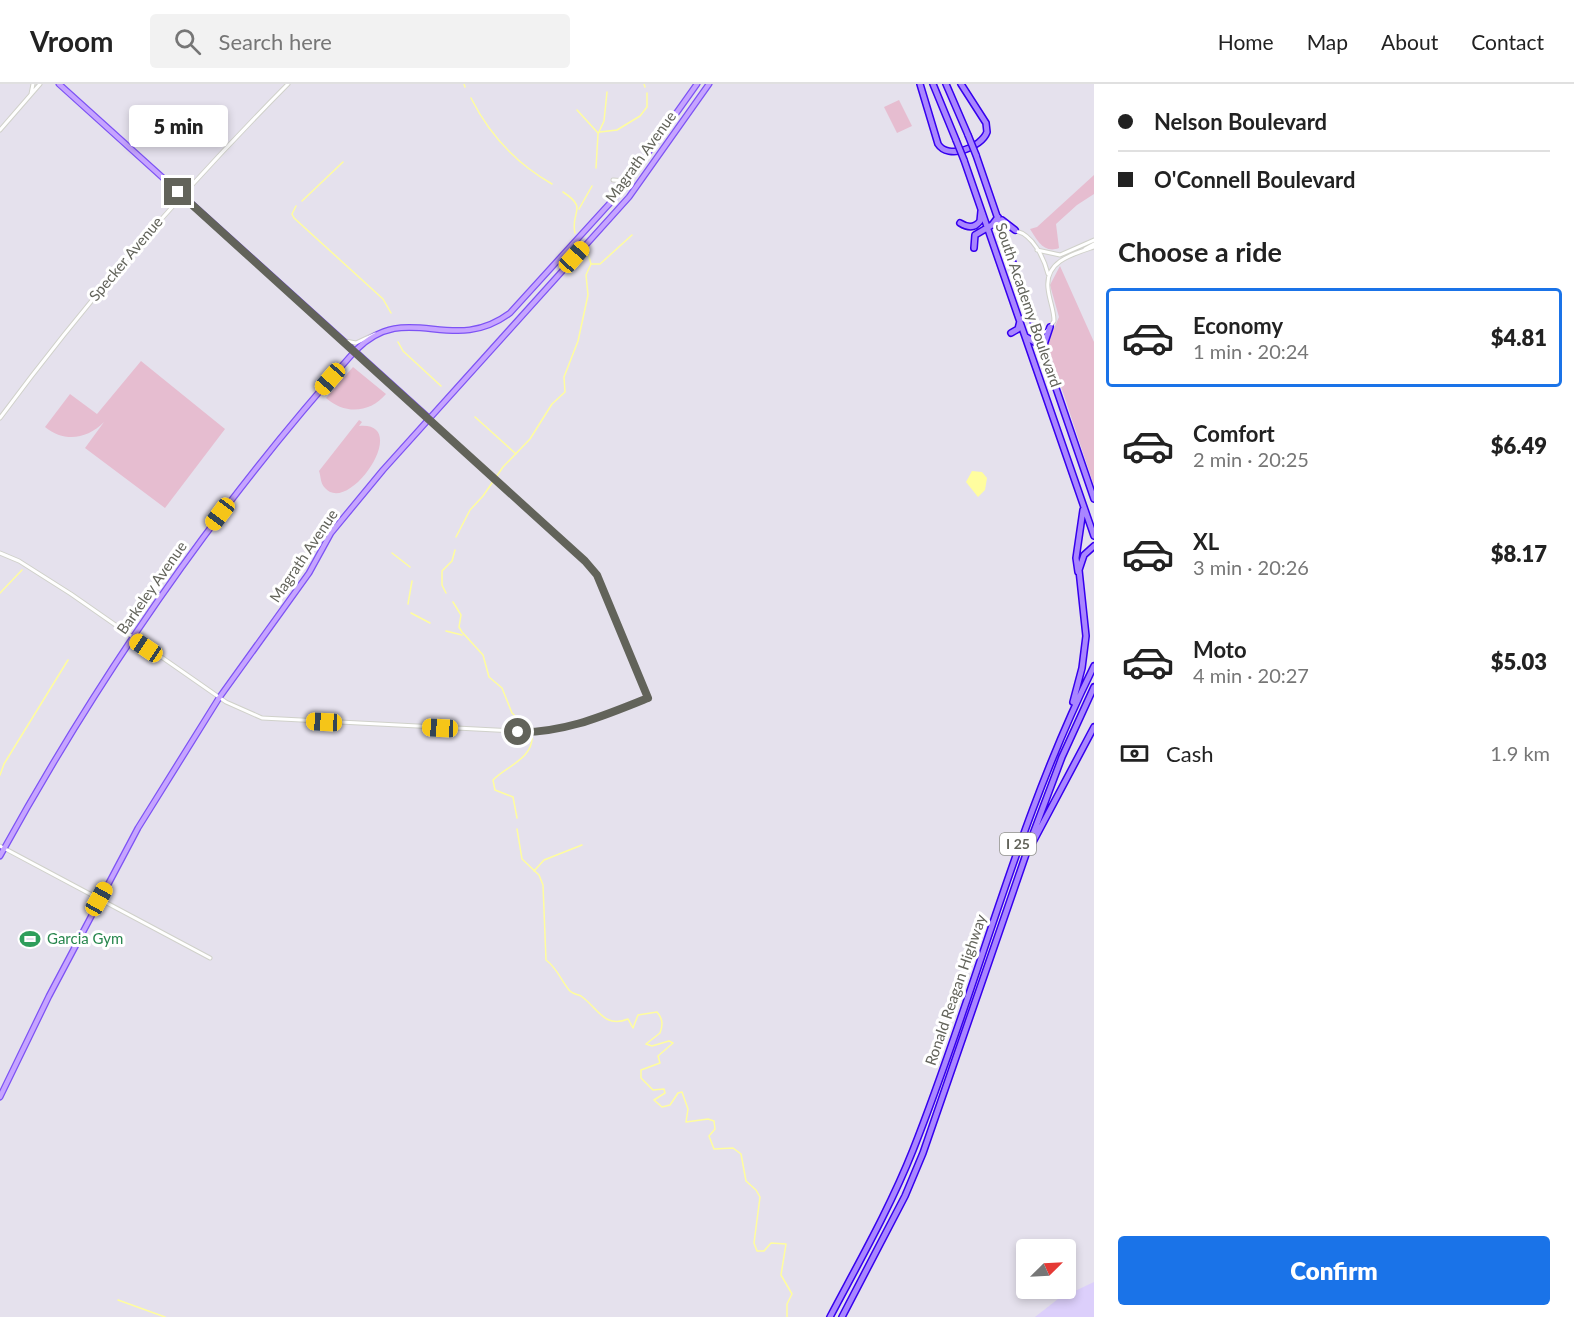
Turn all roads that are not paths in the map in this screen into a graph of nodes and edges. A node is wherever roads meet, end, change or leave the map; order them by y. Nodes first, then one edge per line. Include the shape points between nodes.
1 (33, 84) edge
2 (40, 84) edge
3 (59, 84) edge
4 (288, 84) edge
5 (697, 84) edge
6 (709, 84) edge
7 (920, 84) edge
8 (932, 84) edge
9 (946, 84) edge
10 (961, 84) edge
11 (29, 97) junction
12 (0, 130) edge
13 (613, 180) dead end
14 (629, 180) junction
15 (182, 195) junction
16 (980, 204) junction
17 (999, 216) junction
18 (960, 223) dead end
19 (989, 227) junction
20 (1004, 231) junction
21 (1015, 231) joint
22 (978, 232) junction
23 (994, 241) junction
24 (1094, 244) edge
25 (974, 248) dead end
26 (1037, 250) junction
27 (1048, 275) junction
28 (1021, 322) junction
29 (1050, 327) junction
30 (377, 333) junction
31 (1011, 333) dead end
32 (1038, 335) junction
33 (1026, 338) junction
34 (344, 340) junction
35 (1043, 348) junction
36 (355, 351) junction
37 (0, 418) edge
38 (429, 418) junction
39 (1091, 489) junction
40 (1094, 495) edge
41 (1094, 499) edge
42 (1082, 502) junction
43 (1094, 536) edge
44 (1094, 546) edge
45 (0, 553) edge
46 (1080, 580) junction
47 (130, 637) junction
48 (1094, 666) edge
49 (1094, 687) edge
50 (219, 698) junction
51 (1094, 727) edge
52 (1060, 736) junction
53 (2, 847) edge
54 (1027, 854) junction
55 (0, 856) edge
56 (99, 899) junction
57 (210, 958) dead end
58 (0, 1097) edge
59 (830, 1317) edge
60 (842, 1317) edge

1 - 11 street
2 - 11 street
3 - 15 main road
4 - 15 street, Specker Avenue
5 - 14 main road, Barkeley Avenue
6 - 38 main road, Magrath Avenue via 629,197
7 - 10 highway via 938,144 951,152 979,142 987,132 986,123
8 - 16 highway, South Academy Boulevard, bridge
9 - 17 highway, South Academy Boulevard, bridge
11 - 12 street
13 - 14 street
14 - 30 main road, Barkeley Avenue via 502,319 468,332 408,326
15 - 34 main road
15 - 37 street, Specker Avenue via 85,308
16 - 18 highway via 978,224 969,227
16 - 19 highway, South Academy Boulevard
17 - 19 highway
17 - 20 highway, South Academy Boulevard
17 - 21 highway
19 - 22 highway
19 - 23 highway, South Academy Boulevard
20 - 23 highway
20 - 32 highway, South Academy Boulevard
21 - 26 street via 1026,236
22 - 23 highway via 986,233
22 - 25 highway
23 - 28 highway, South Academy Boulevard
24 - 26 street via 1056,255
24 - 27 street via 1057,262
26 - 27 street
27 - 29 street via 1054,312
28 - 31 highway
28 - 32 highway via 1030,334
28 - 33 highway, South Academy Boulevard
29 - 32 street
29 - 35 highway
30 - 34 street via 356,343
30 - 36 main road, Barkeley Avenue
32 - 35 highway, South Academy Boulevard
33 - 35 highway
33 - 42 highway, South Academy Boulevard
34 - 36 main road
35 - 39 highway, South Academy Boulevard
36 - 38 main road
36 - 47 main road, Barkeley Avenue via 235,494
38 - 50 main road, Magrath Avenue via 331,533 308,574
38 - 50 street via 594,570 648,698 577,725 528,732 274,719 247,713
39 - 40 highway
39 - 41 highway, South Academy Boulevard
42 - 43 highway, South Academy Boulevard
42 - 46 highway via 1083,524 1076,558
44 - 46 highway via 1081,560
45 - 47 street via 71,594
46 - 52 highway via 1086,624 1084,654
47 - 50 street
47 - 53 main road, Barkeley Avenue
48 - 52 highway, Ronald Reagan Highway / I 25
49 - 54 highway, Ronald Reagan Highway / I 25 via 1062,757
50 - 56 main road, Magrath Avenue
51 - 54 highway
52 - 59 highway, Ronald Reagan Highway / I 25 via 1012,861 913,1150
53 - 55 main road, Barkeley Avenue
53 - 56 street
54 - 60 highway, Ronald Reagan Highway / I 25 via 923,1153
56 - 57 street
56 - 58 main road, Magrath Avenue

